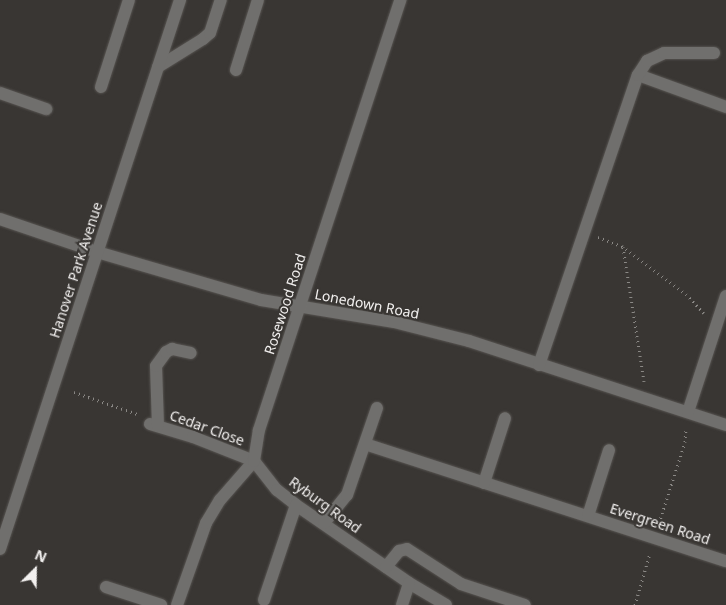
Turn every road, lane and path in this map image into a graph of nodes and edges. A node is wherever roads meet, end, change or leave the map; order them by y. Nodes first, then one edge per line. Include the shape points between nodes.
1 (129, 0) edge
2 (180, 0) edge
3 (221, 0) edge
4 (258, 0) edge
5 (400, 0) edge
6 (714, 53) dead end
7 (158, 67) junction
8 (236, 70) dead end
9 (638, 76) junction
10 (101, 87) dead end
11 (0, 93) edge
12 (726, 106) edge
13 (46, 109) dead end
14 (0, 219) edge
15 (584, 231) junction
16 (622, 246) junction
17 (97, 252) junction
18 (726, 296) edge
19 (300, 307) junction
20 (721, 328) edge
21 (191, 353) dead end
22 (539, 365) junction
23 (74, 392) dead end
24 (647, 400) junction
25 (377, 408) dead end
26 (688, 412) junction
27 (505, 418) dead end
28 (151, 422) junction
29 (726, 425) edge
30 (365, 444) junction
31 (609, 450) dead end
32 (254, 461) junction
33 (484, 483) junction
34 (296, 505) junction
35 (588, 516) junction
36 (324, 523) junction
37 (654, 538) junction
38 (0, 550) edge
39 (725, 557) edge
40 (386, 567) junction
41 (409, 583) junction
42 (106, 587) dead end
43 (264, 600) dead end
44 (161, 605) edge
45 (178, 605) edge
46 (402, 605) edge
47 (446, 605) edge
48 (525, 605) edge
49 (635, 605) edge

1 - 10 street
2 - 7 street, Hanover Park Avenue
3 - 7 street via 210,33
4 - 8 street
5 - 19 street, Rosewood Road
6 - 9 street via 664,53 647,62
7 - 17 street, Hanover Park Avenue
9 - 12 street
9 - 15 street
11 - 13 street
14 - 17 street, Lonedown Road
15 - 16 path
15 - 22 street
16 - 20 path via 686,294
16 - 24 path
17 - 19 street, Lonedown Road via 262,300
17 - 38 street, Hanover Park Avenue
18 - 20 street
19 - 22 street, Lonedown Road via 394,322 469,341
19 - 32 street, Rosewood Road via 258,430
20 - 26 street
21 - 28 street via 172,349 156,366
22 - 24 street, Lonedown Road
23 - 28 path
24 - 26 street, Lonedown Road
25 - 30 street
26 - 29 street, Lonedown Road
26 - 37 path via 685,442
27 - 33 street
28 - 32 street, Cedar Close
30 - 33 street, Evergreen Road
30 - 36 street via 347,495
31 - 35 street, Evergreen Road
32 - 34 street, Ryburg Road via 278,490
32 - 45 street via 220,500 206,523
33 - 35 street, Evergreen Road
34 - 36 street, Ryburg Road
34 - 43 street
35 - 37 street, Evergreen Road
36 - 40 street, Ryburg Road
37 - 39 street, Evergreen Road
37 - 49 path
40 - 41 street, Ryburg Road
40 - 48 street via 399,550 407,549 461,584
41 - 46 street
41 - 47 street, Ryburg Road
42 - 44 street

